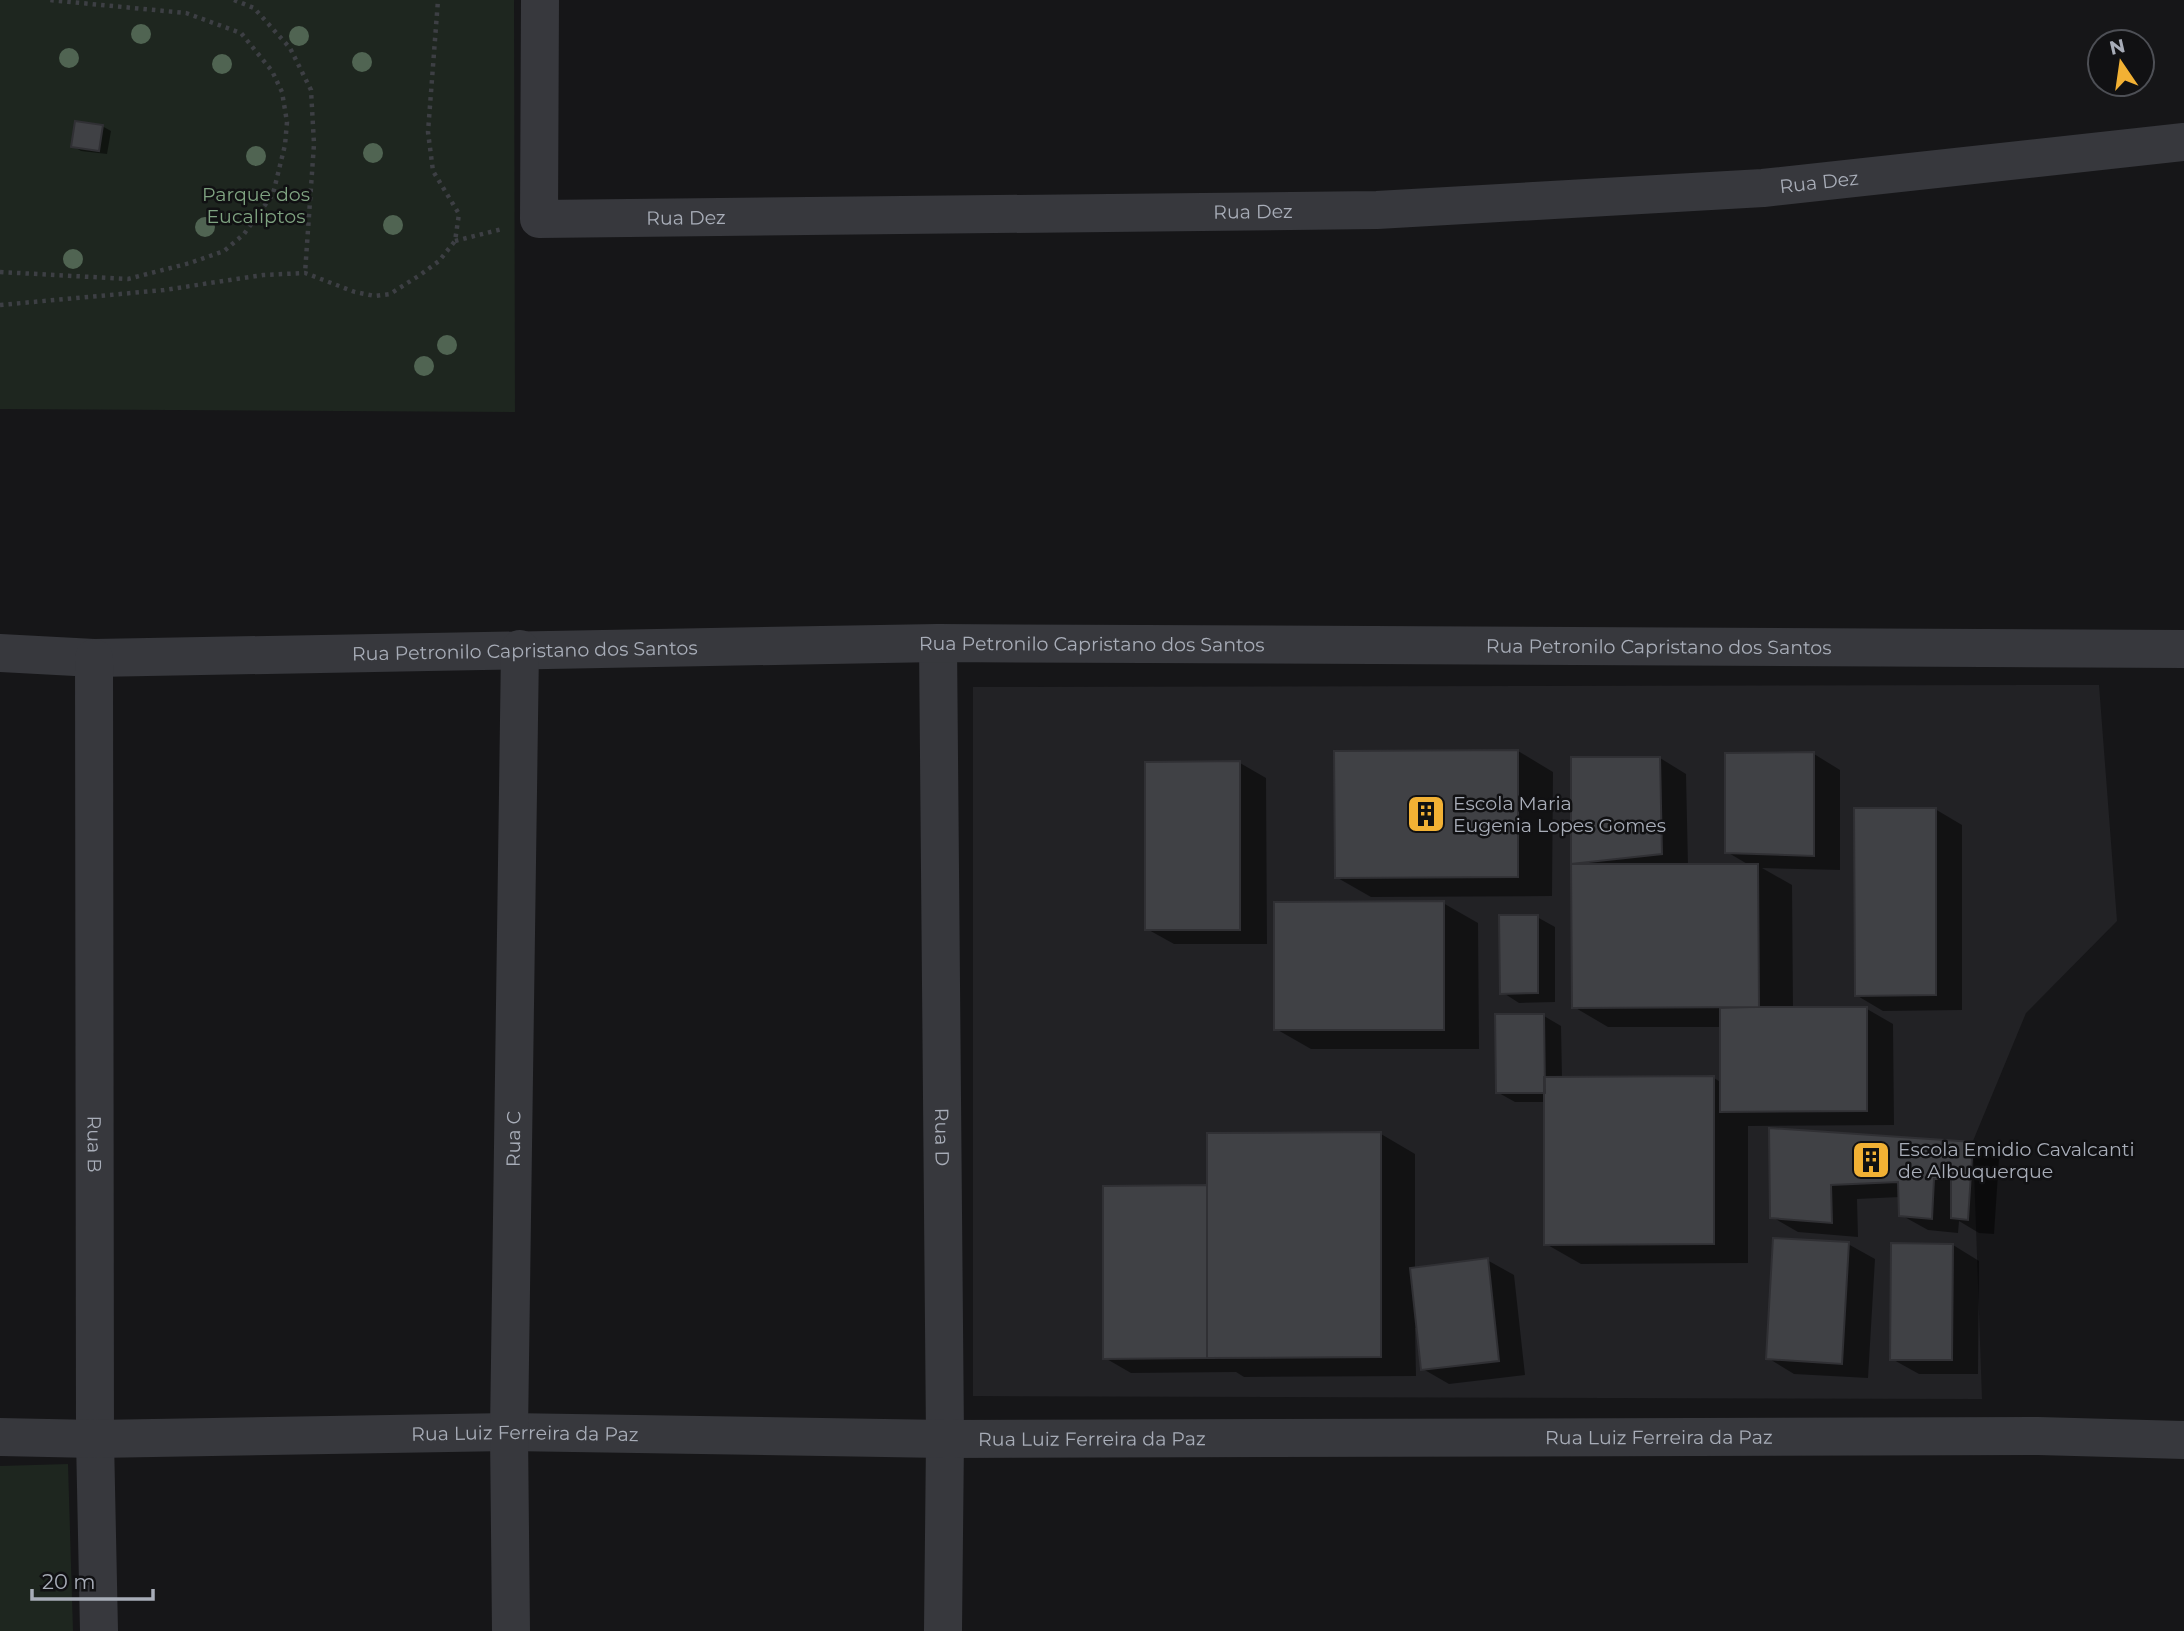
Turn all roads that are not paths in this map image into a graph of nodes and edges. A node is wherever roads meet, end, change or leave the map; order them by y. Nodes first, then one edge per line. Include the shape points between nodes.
1 (540, 0) edge
2 (2184, 142) edge
3 (939, 643) junction
4 (520, 649) junction
5 (2184, 649) edge
6 (0, 653) edge
7 (94, 658) junction
8 (509, 1432) junction
9 (0, 1437) edge
10 (95, 1439) junction
11 (945, 1439) junction
12 (2184, 1440) edge
13 (99, 1631) edge
14 (511, 1631) edge
15 (943, 1631) edge

1 - 2 street, Rua Dez via 539,219 1377,210 1763,188
3 - 4 street, Rua Petronilo Capristano dos Santos
3 - 5 street, Rua Petronilo Capristano dos Santos
3 - 11 street, Rua D
4 - 7 street, Rua Petronilo Capristano dos Santos
4 - 8 street, Rua C
6 - 7 street, Rua Petronilo Capristano dos Santos
7 - 10 street, Rua B
8 - 10 street, Rua Luiz Ferreira da Paz
8 - 11 street, Rua Luiz Ferreira da Paz
8 - 14 street, Rua C
9 - 10 street, Rua Luiz Ferreira da Paz
10 - 13 street, Rua B
11 - 12 street, Rua Luiz Ferreira da Paz via 2038,1436
11 - 15 street, Rua D

